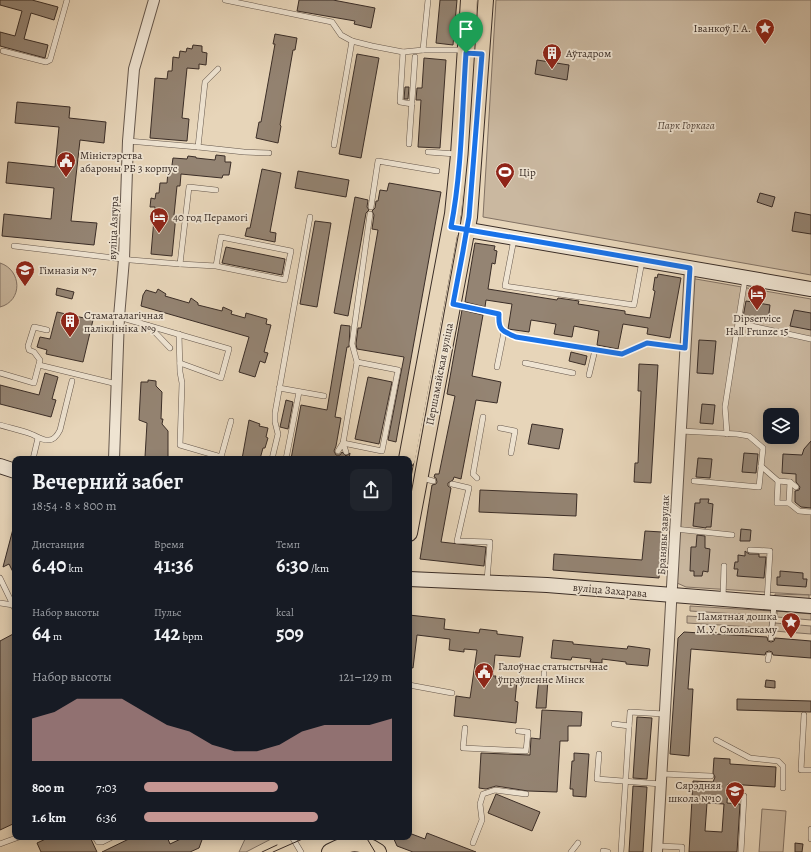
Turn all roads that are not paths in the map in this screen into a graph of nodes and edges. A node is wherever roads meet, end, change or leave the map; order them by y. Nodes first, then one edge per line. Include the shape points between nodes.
1 (67, 0) edge
2 (154, 0) edge
3 (225, 0) edge
4 (428, 0) edge
5 (469, 0) edge
6 (485, 0) edge
7 (352, 41) junction
8 (423, 50) junction
9 (3, 51) dead end
10 (402, 52) junction
11 (473, 53) junction
12 (415, 57) dead end
13 (218, 69) dead end
14 (412, 104) junction
15 (128, 141) junction
16 (409, 144) dead end
17 (334, 145) dead end
18 (198, 147) junction
19 (428, 152) dead end
20 (269, 153) dead end
21 (459, 155) junction
22 (437, 171) dead end
23 (216, 190) dead end
24 (371, 207) dead end
25 (370, 214) dead end
26 (310, 217) dead end
27 (451, 227) junction
28 (467, 230) junction
29 (514, 238) junction
30 (14, 246) dead end
31 (124, 259) junction
32 (642, 260) junction
33 (180, 264) junction
34 (216, 266) junction
35 (690, 268) junction
36 (746, 278) junction
37 (811, 289) edge
38 (453, 304) junction
39 (118, 317) junction
40 (738, 323) junction
41 (148, 325) junction
42 (47, 330) dead end
43 (504, 332) junction
44 (179, 334) junction
45 (811, 339) edge
46 (170, 348) dead end
47 (685, 348) junction
48 (595, 350) junction
49 (357, 362) junction
50 (180, 363) junction
51 (525, 363) dead end
52 (39, 365) junction
53 (497, 367) dead end
54 (0, 373) edge
55 (573, 373) dead end
56 (589, 375) dead end
57 (72, 381) dead end
58 (117, 384) junction
59 (279, 388) junction
60 (299, 392) junction
61 (324, 396) dead end
62 (483, 417) dead end
63 (231, 421) dead end
64 (0, 425) edge
65 (500, 428) dead end
66 (680, 431) junction
67 (727, 434) junction
68 (38, 438) junction
69 (344, 444) junction
70 (338, 451) dead end
71 (346, 452) dead end
72 (511, 452) dead end
73 (34, 456) edge
74 (114, 456) edge
75 (218, 456) edge
76 (221, 456) edge
77 (273, 456) edge
78 (287, 456) edge
79 (408, 456) edge
80 (0, 466) edge
81 (761, 466) junction
82 (12, 470) edge
83 (477, 478) dead end
84 (694, 481) dead end
85 (778, 481) junction
86 (790, 482) junction
87 (452, 484) dead end
88 (796, 487) dead end
89 (789, 503) junction
90 (811, 512) edge
91 (412, 523) edge
92 (675, 529) junction
93 (732, 534) dead end
94 (750, 550) dead end
95 (724, 566) dead end
96 (0, 578) edge
97 (412, 579) edge
98 (487, 581) junction
99 (672, 595) junction
100 (723, 599) junction
101 (0, 603) edge
102 (12, 603) edge
103 (771, 603) junction
104 (12, 606) edge
105 (811, 606) edge
106 (771, 638) dead end
107 (412, 686) edge
108 (452, 693) dead end
109 (664, 714) junction
110 (804, 715) dead end
111 (614, 724) dead end
112 (629, 726) junction
113 (465, 728) dead end
114 (518, 730) dead end
115 (716, 740) dead end
116 (599, 754) dead end
117 (811, 770) edge
118 (711, 776) dead end
119 (661, 779) junction
120 (625, 781) junction
121 (783, 788) dead end
122 (526, 794) dead end
123 (744, 796) dead end
124 (811, 829) edge
125 (811, 839) edge
126 (12, 840) edge
127 (97, 840) edge
128 (106, 840) edge
129 (294, 840) edge
130 (332, 840) edge
131 (473, 843) dead end
132 (578, 843) dead end
133 (0, 844) edge
134 (354, 845) edge
135 (379, 845) edge
136 (657, 849) edge
137 (301, 852) edge
138 (324, 852) edge
139 (330, 852) edge
140 (571, 852) edge
141 (621, 852) edge
142 (682, 852) edge
143 (741, 852) edge

1 - 9 lane via 50,60 46,62
2 - 15 street, вуліца Азгура via 134,69
3 - 7 lane via 332,22 341,36
4 - 8 lane
5 - 11 main road, Першамайская вуліца
6 - 11 main road, Першамайская вуліца
7 - 10 lane
7 - 17 lane
8 - 10 lane
8 - 11 lane via 458,50
10 - 14 lane via 400,102
11 - 21 main road, Першамайская вуліца
11 - 28 main road, Першамайская вуліца via 474,155
12 - 14 lane
13 - 18 lane via 205,82
14 - 16 lane
15 - 18 lane
15 - 31 street, вуліца Азгура
18 - 20 lane
19 - 21 lane
21 - 27 main road, Першамайская вуліца
22 - 24 lane via 378,162
23 - 33 lane via 189,187
25 - 49 lane via 352,344
26 - 59 lane
27 - 28 main road
27 - 79 main road, Першамайская вуліца
28 - 29 main road
28 - 38 main road, Першамайская вуліца
29 - 32 main road
29 - 32 lane via 505,286 634,305
30 - 31 lane
31 - 33 lane
31 - 39 street, вуліца Азгура
32 - 35 main road
33 - 34 lane
34 - 34 lane via 285,280 291,251 221,237
35 - 36 main road
35 - 47 street, Бранявы завулак
36 - 37 main road
36 - 40 lane
38 - 43 lane via 499,314 499,324
38 - 91 main road, Першамайская вуліца via 426,479
39 - 41 lane
39 - 58 street, вуліца Азгура
40 - 45 lane
40 - 67 lane via 725,407
41 - 44 lane
41 - 46 lane
42 - 52 lane via 34,326 28,346 40,360
43 - 48 lane via 522,338
43 - 53 lane
44 - 50 lane
44 - 50 lane via 229,349 221,378
47 - 48 lane via 647,343 622,354
47 - 66 street, Бранявы завулак
48 - 56 lane
49 - 69 lane
49 - 69 lane via 398,370 382,451
50 - 75 lane via 180,445
51 - 55 lane
52 - 54 lane via 34,382
52 - 58 lane
57 - 68 lane via 58,435 49,440
58 - 74 street, вуліца Азгура
59 - 60 lane
59 - 77 lane via 275,413 278,434
60 - 61 lane
60 - 78 lane
62 - 83 lane via 472,474
63 - 76 lane
64 - 68 lane
65 - 72 lane via 515,431
66 - 67 lane
66 - 92 street, Бранявы завулак
67 - 81 lane via 750,436 763,448
68 - 73 lane
69 - 70 lane
69 - 71 lane
80 - 82 main road
81 - 84 lane via 759,487
81 - 85 lane
85 - 86 lane
85 - 89 lane via 777,503
86 - 88 lane
86 - 89 lane
87 - 98 lane via 468,488 457,541 490,542
89 - 90 lane via 799,511
92 - 93 lane
92 - 99 street, Бранявы завулак
94 - 103 lane via 770,551
95 - 100 lane
96 - 102 lane
97 - 98 main road, вуліца Захарава
98 - 99 main road, вуліца Захарава
99 - 100 main road, вуліца Захарава
99 - 109 street, Бранявы завулак
100 - 103 main road, вуліца Захарава
101 - 104 lane
103 - 105 main road, вуліца Захарава
103 - 106 lane
107 - 108 lane
109 - 112 lane via 630,712
109 - 119 street, Бранявы завулак
110 - 117 lane via 801,770
111 - 112 lane
112 - 120 lane
113 - 114 lane via 463,748 526,751 528,732
115 - 121 lane via 750,758 778,761 783,766
116 - 120 lane via 597,779
118 - 119 lane
119 - 120 lane
119 - 136 street, Бранявы завулак
120 - 141 lane
122 - 131 lane via 495,790 483,794 480,804 482,820
123 - 143 lane
124 - 125 lane
126 - 133 lane
127 - 128 lane
129 - 137 lane
130 - 138 main road
132 - 140 lane
134 - 135 main road
134 - 139 main road via 344,844
136 - 142 lane via 682,847

